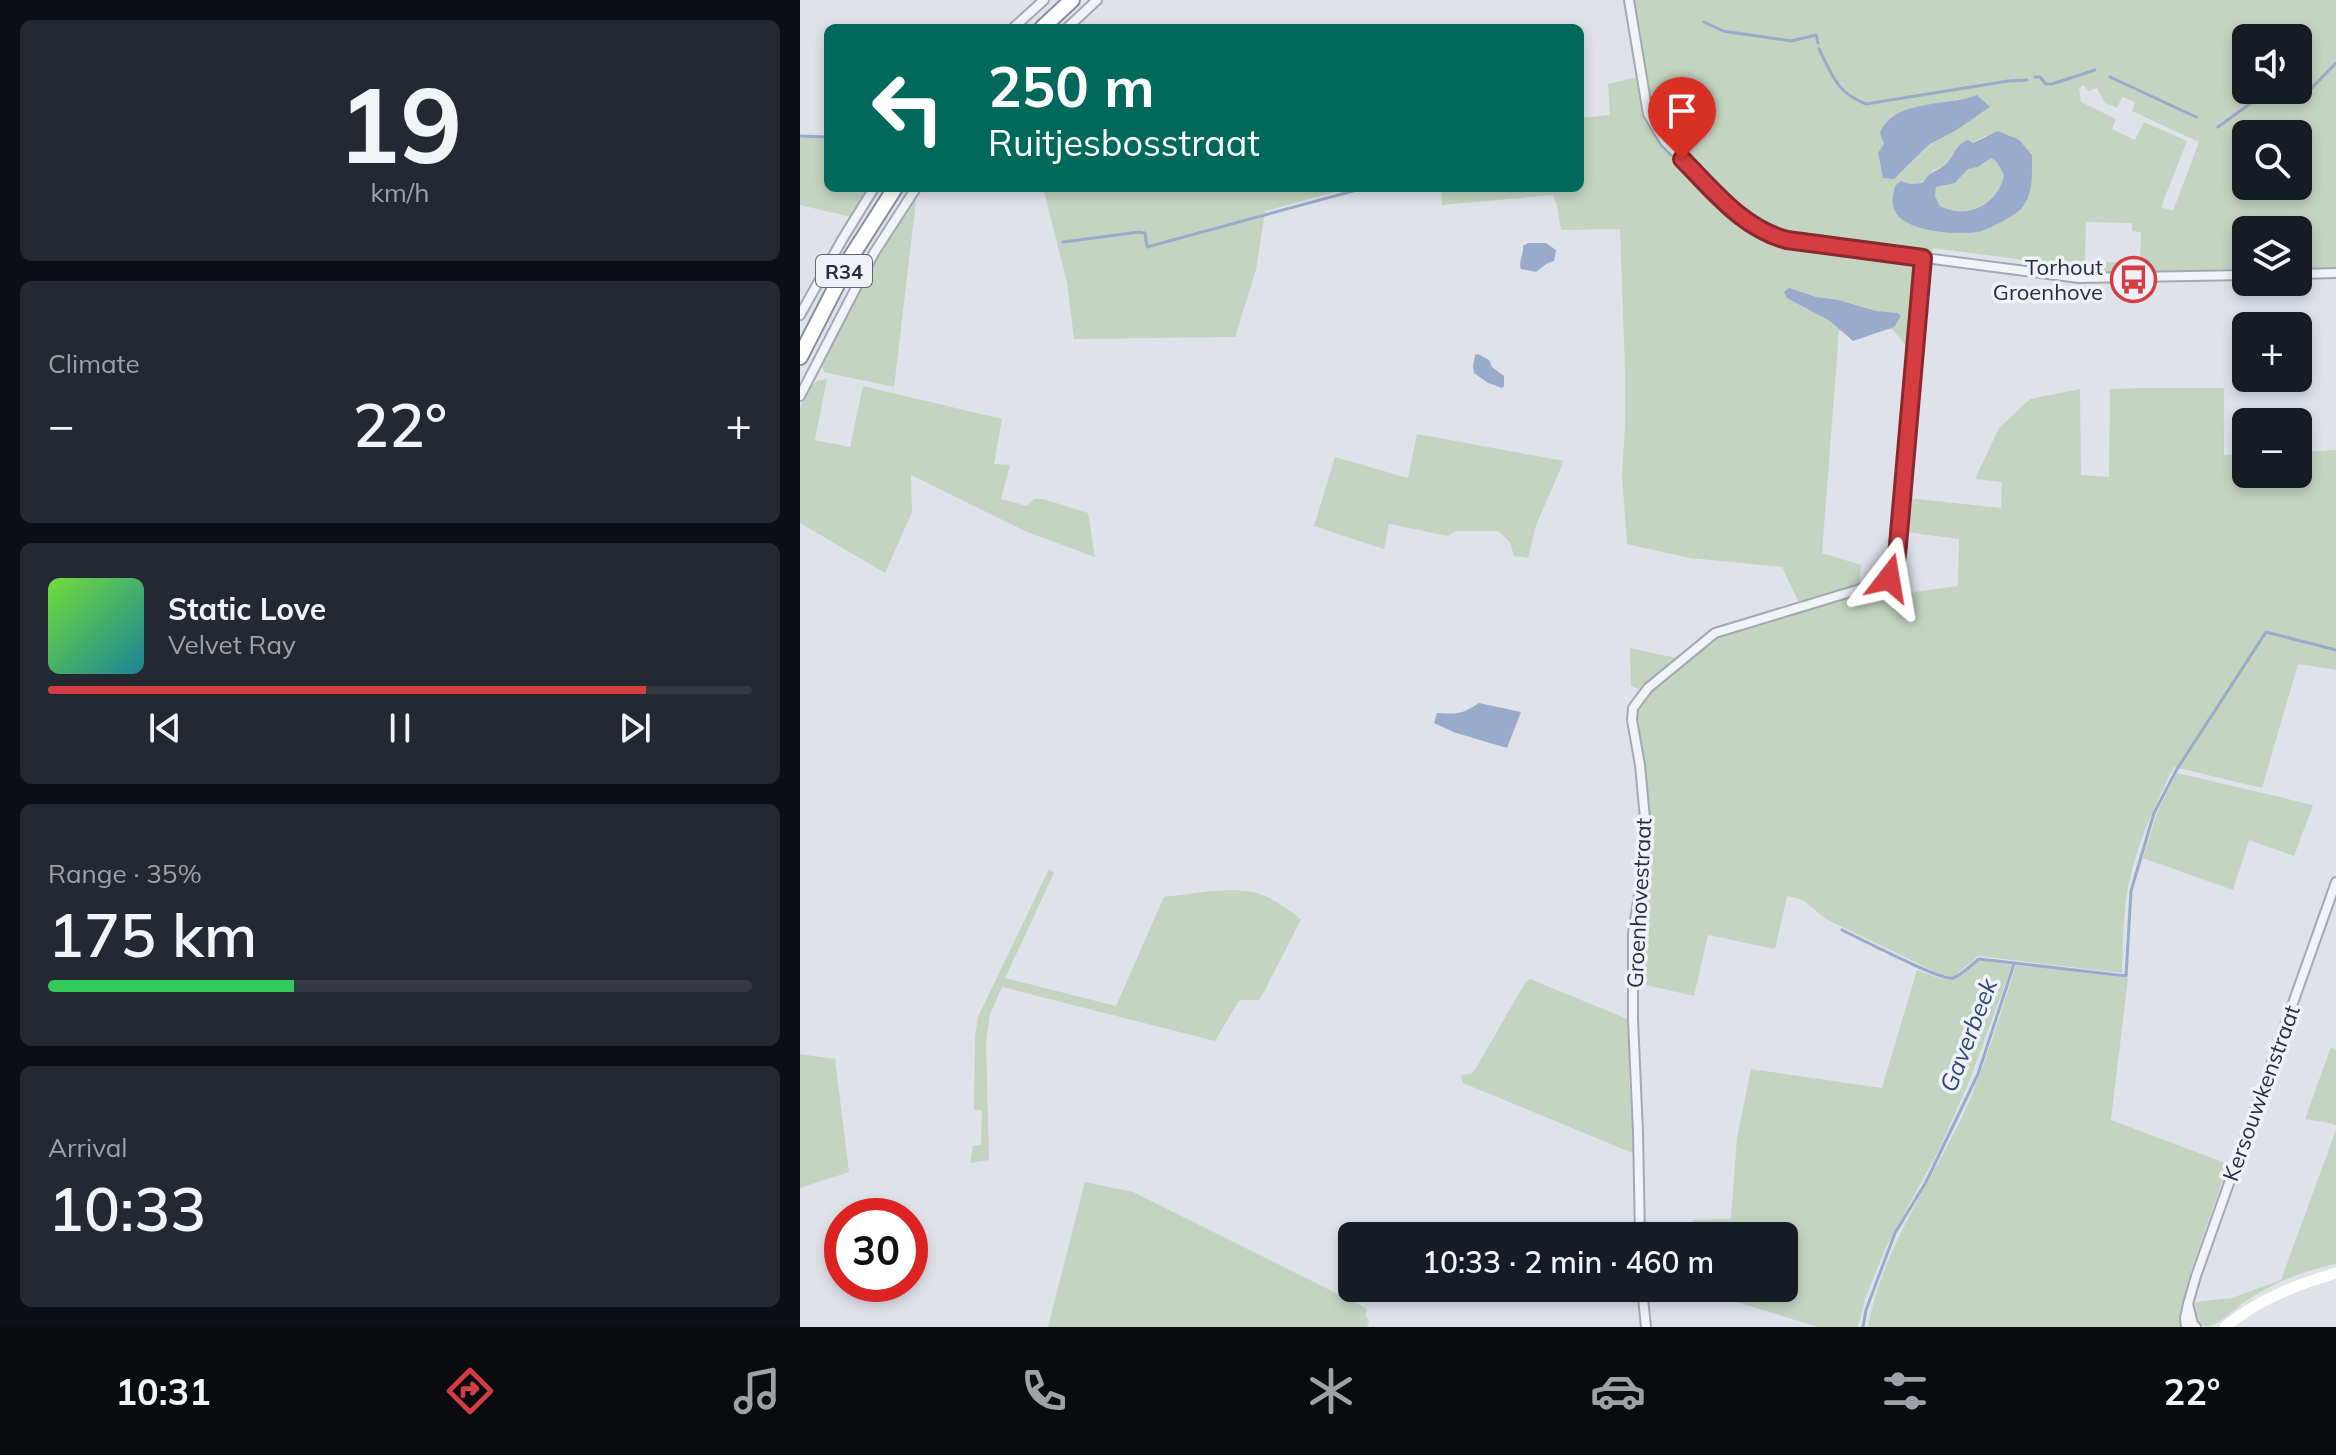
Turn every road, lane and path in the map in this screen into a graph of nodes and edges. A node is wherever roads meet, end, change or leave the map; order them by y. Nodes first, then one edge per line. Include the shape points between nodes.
1 (1044, 0) edge
2 (1072, 0) edge
3 (1097, 0) edge
4 (1629, 0) edge
5 (1017, 24) edge
6 (1046, 24) edge
7 (1071, 24) edge
8 (872, 192) edge
9 (892, 192) edge
10 (913, 192) edge
11 (1923, 258) junction
12 (2336, 273) edge
13 (2312, 274) edge
14 (2232, 275) edge
15 (800, 315) edge
16 (800, 357) edge
17 (800, 396) edge
18 (2336, 882) edge
19 (1640, 1222) edge
20 (2336, 1273) edge
21 (1643, 1302) edge
22 (2188, 1304) junction
23 (1646, 1327) edge
24 (2186, 1327) edge
25 (2196, 1327) edge
26 (2225, 1327) edge

1 - 5 street
2 - 6 highway
3 - 7 street
4 - 11 street via 1648,114 1665,142 1742,218 1787,240
8 - 15 street
9 - 16 highway, R34 via 851,257
10 - 17 street via 874,253
11 - 14 street via 2079,278
11 - 19 street, Groenhovestraat via 1895,569 1878,583 1715,633 1648,688 1633,708 1646,829 1633,933
12 - 13 street
18 - 22 street, Kersouwkenstraat
20 - 26 street via 2264,1300
21 - 23 street
22 - 24 street, Kersouwkenstraat
22 - 25 street

